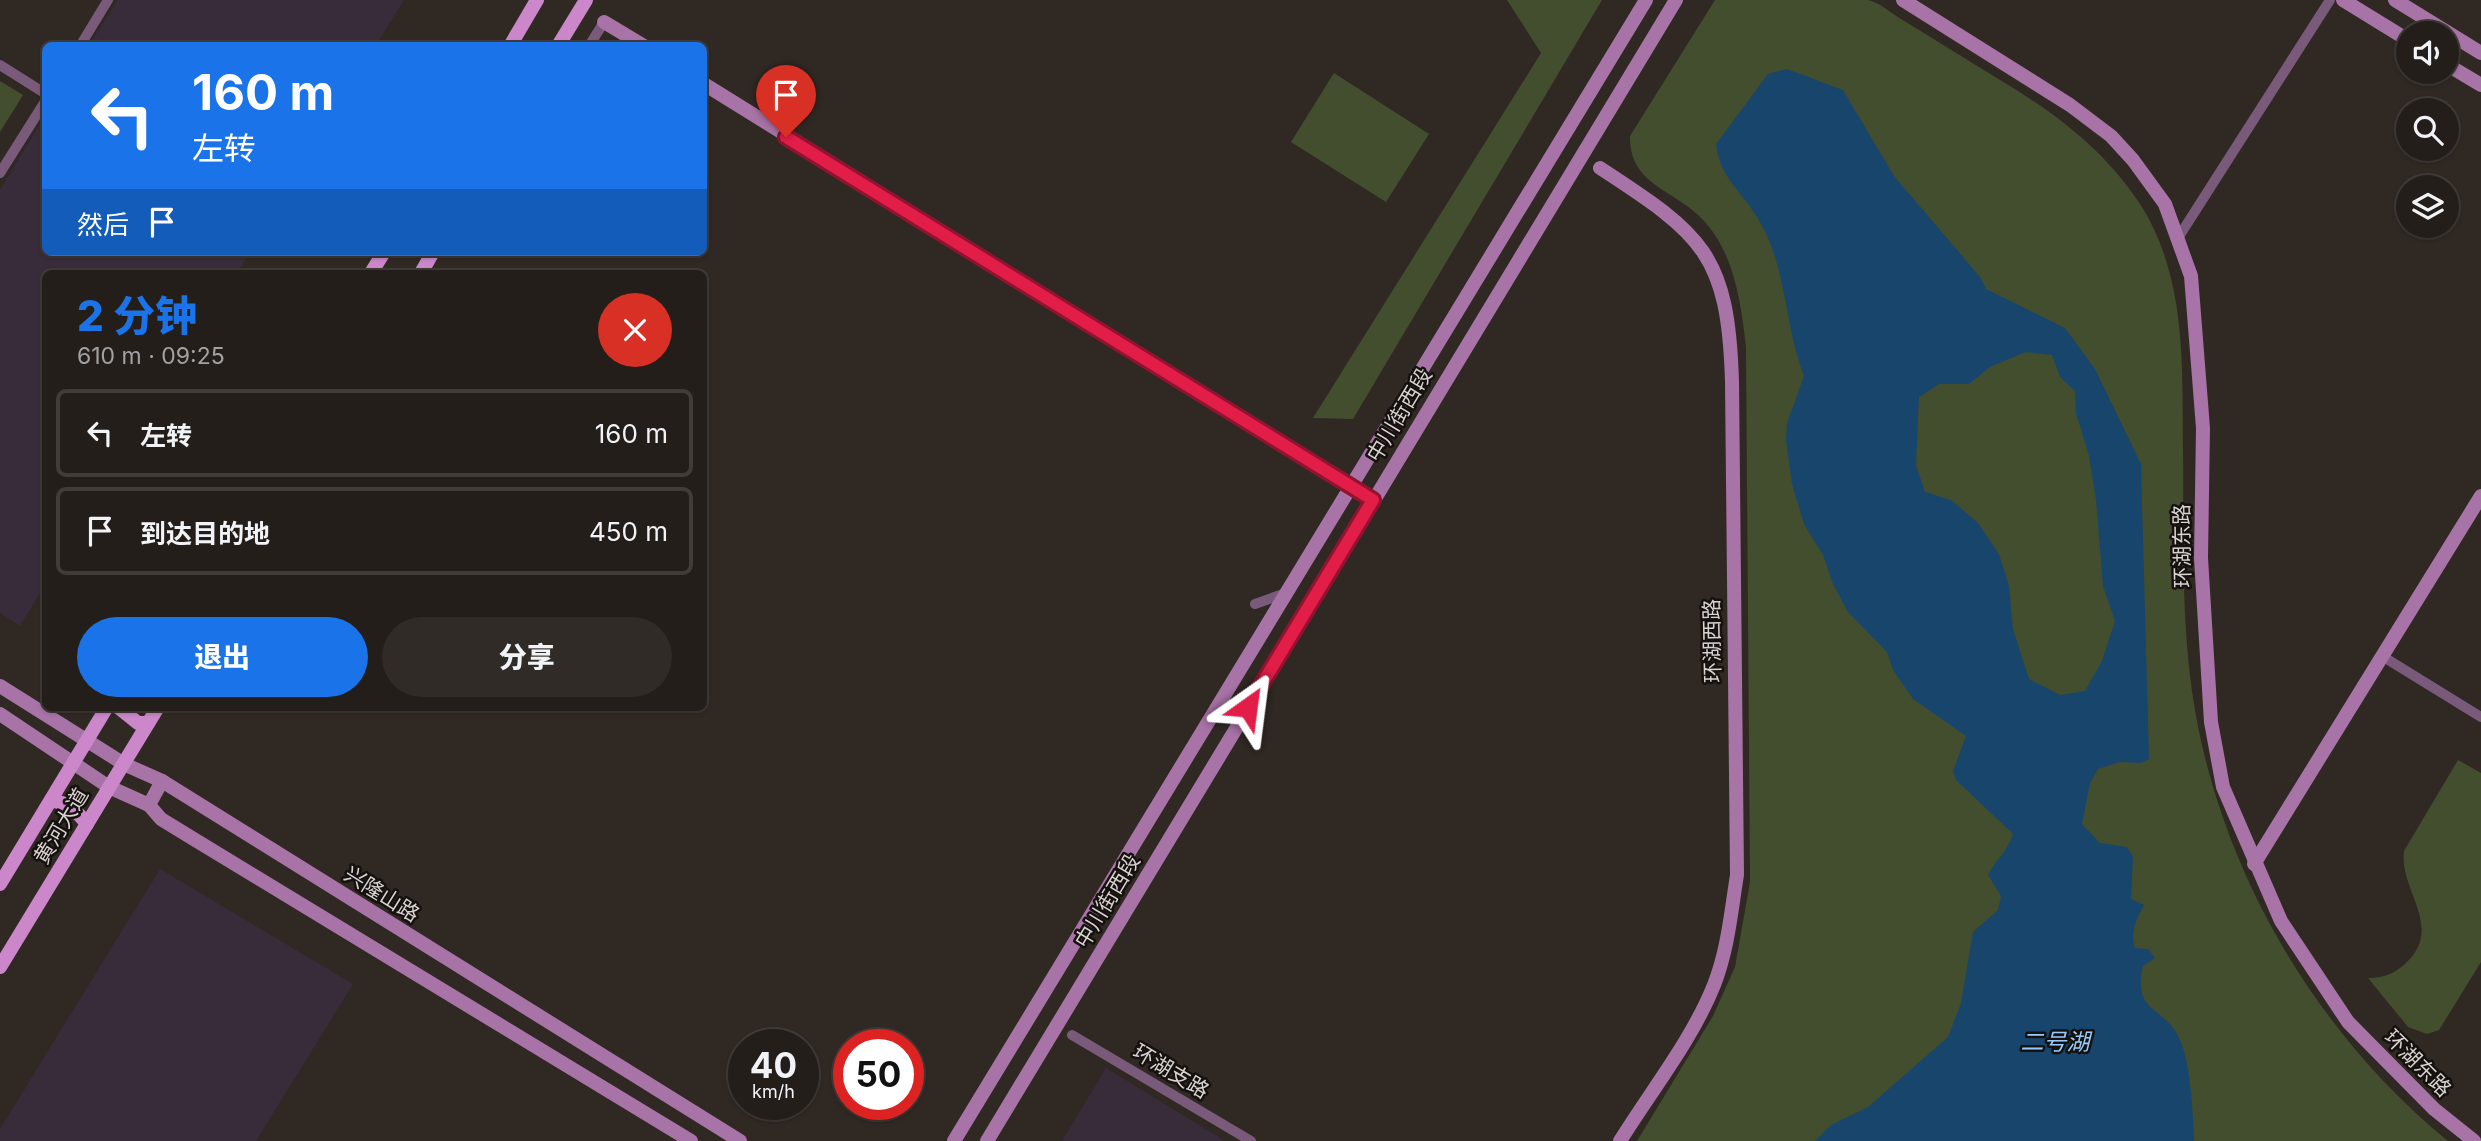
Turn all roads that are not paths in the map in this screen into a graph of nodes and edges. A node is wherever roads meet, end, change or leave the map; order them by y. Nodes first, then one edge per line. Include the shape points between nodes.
1 (108, 0) edge
2 (537, 0) edge
3 (586, 0) edge
4 (1646, 0) edge
5 (1676, 0) edge
6 (1903, 0) edge
7 (2330, 0) edge
8 (2343, 0) edge
9 (2395, 0) edge
10 (604, 22) joint
11 (2396, 33) edge
12 (82, 42) edge
13 (512, 42) edge
14 (560, 42) edge
15 (592, 42) edge
16 (637, 42) edge
17 (2481, 53) edge
18 (0, 65) edge
19 (2459, 72) edge
20 (2481, 85) edge
21 (707, 86) edge
22 (42, 91) edge
23 (42, 106) edge
24 (1600, 168) dead end
25 (0, 173) edge
26 (2178, 238) junction
27 (1351, 486) junction
28 (2481, 496) edge
29 (1373, 500) junction
30 (1286, 593) junction
31 (1255, 604) dead end
32 (2382, 656) junction
33 (0, 686) edge
34 (105, 711) edge
35 (123, 711) edge
36 (156, 711) edge
37 (0, 714) edge
38 (46, 715) junction
39 (2481, 717) edge
40 (148, 723) junction
41 (33, 737) junction
42 (86, 741) junction
43 (73, 764) junction
44 (124, 764) junction
45 (162, 781) junction
46 (110, 787) junction
47 (51, 800) junction
48 (149, 805) junction
49 (87, 824) junction
50 (2255, 864) junction
51 (0, 884) edge
52 (0, 967) edge
53 (1072, 1035) dead end
54 (691, 1141) edge
55 (740, 1141) edge
56 (954, 1141) edge
57 (987, 1141) edge
58 (1251, 1141) edge
59 (1620, 1141) edge
60 (2474, 1141) edge

1 - 12 street
2 - 13 main road
3 - 14 main road
4 - 27 street, 中川街西段
5 - 29 street, 中川街西段
6 - 26 street, 环湖东路 via 2111,135 2165,204
7 - 26 street
8 - 11 street
9 - 17 street
10 - 15 street
10 - 16 street
18 - 22 street
19 - 20 street
21 - 27 street
23 - 25 street
24 - 59 street, 环湖西路 via 1678,222 1717,274 1730,326 1732,381 1737,875 1727,941 1713,986
26 - 50 street, 环湖东路 via 2191,275 2203,428 2201,558 2211,722 2223,787
27 - 29 street
27 - 30 street, 中川街西段
28 - 32 street
29 - 57 street, 中川街西段
30 - 31 street
30 - 56 street, 中川街西段
32 - 39 street
32 - 50 street
33 - 38 street, 兴隆山路
34 - 42 main road, 黄河大道
35 - 40 main road via 138,723
36 - 40 main road, 黄河大道
37 - 41 street
38 - 41 street
38 - 42 street, 兴隆山路
40 - 44 main road, 黄河大道
41 - 43 street
42 - 43 main road, 黄河大道
42 - 44 street, 兴隆山路
43 - 46 street
43 - 47 main road, 黄河大道
44 - 45 street, 兴隆山路
44 - 46 main road, 黄河大道
45 - 48 street
45 - 55 street, 兴隆山路
46 - 48 street
46 - 49 main road, 黄河大道
47 - 49 main road via 77,812
47 - 51 main road, 黄河大道
48 - 54 street via 161,819
49 - 52 main road, 黄河大道
50 - 60 street, 环湖东路 via 2281,921 2348,1023 2434,1109
53 - 58 street, 环湖支路

